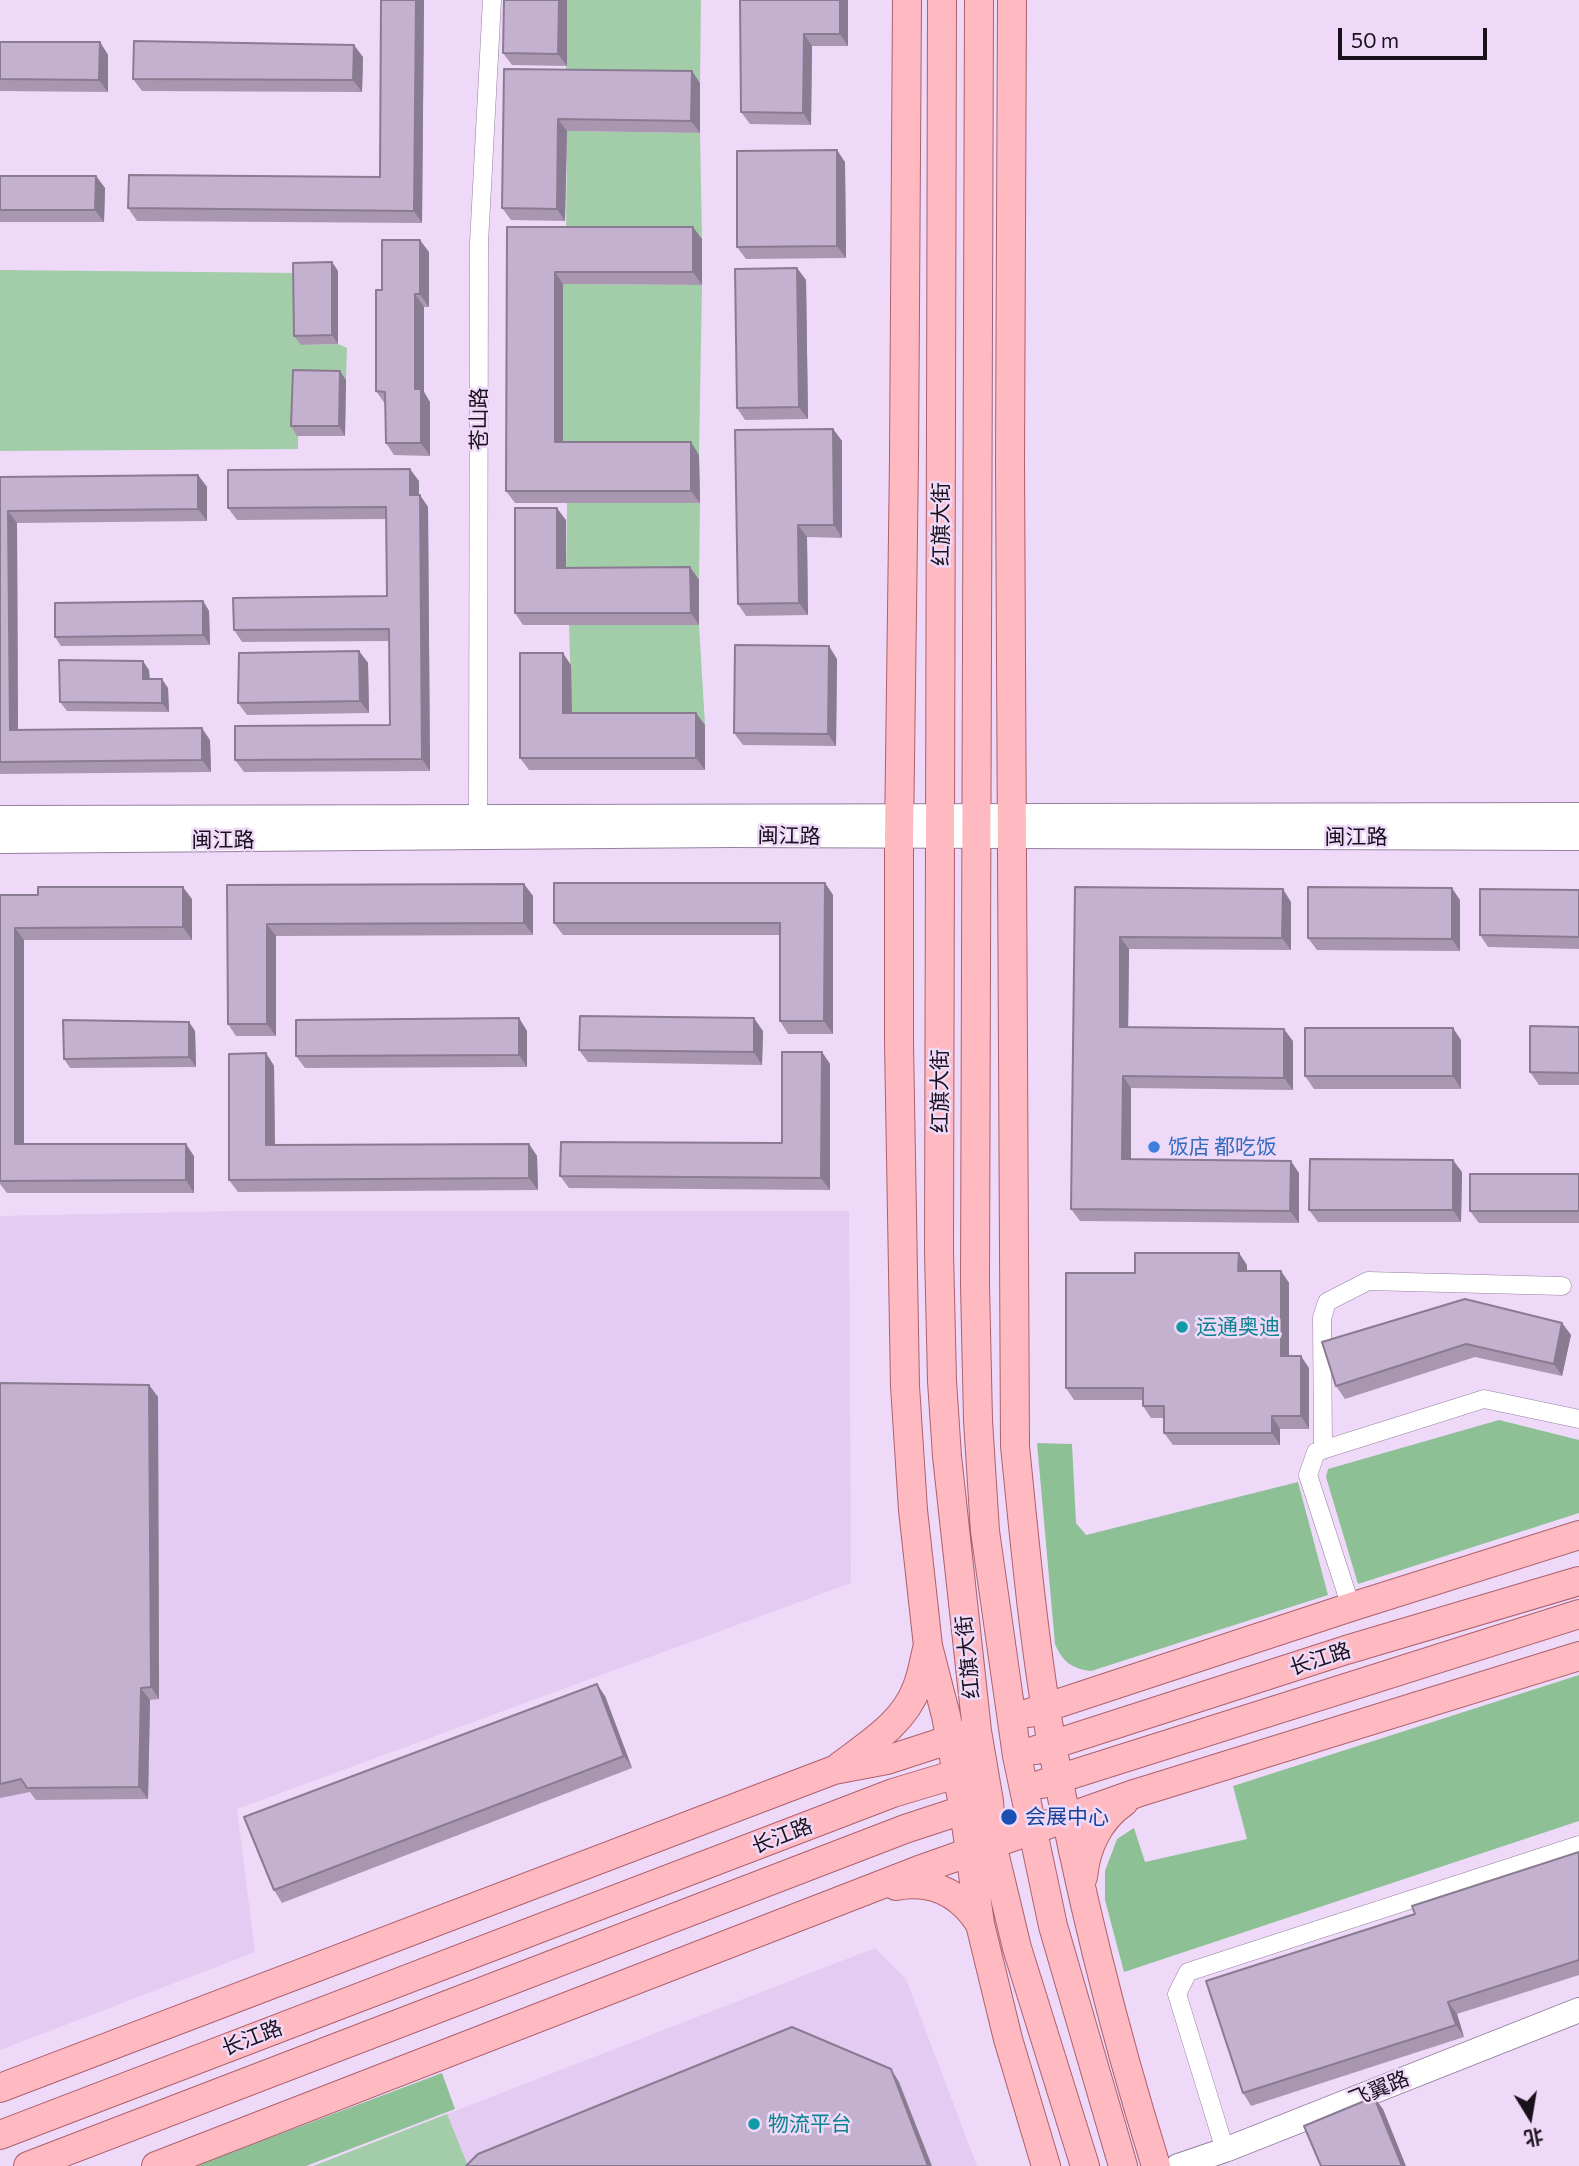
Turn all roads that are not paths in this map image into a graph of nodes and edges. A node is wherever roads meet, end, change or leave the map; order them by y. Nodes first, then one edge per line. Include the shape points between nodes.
1 (492, 0) edge
2 (907, 0) edge
3 (942, 0) edge
4 (979, 0) edge
5 (1012, 0) edge
6 (1579, 815) edge
7 (0, 818) edge
8 (900, 826) junction
9 (940, 826) junction
10 (975, 826) junction
11 (1012, 826) junction
12 (478, 828) junction
13 (1579, 838) edge
14 (0, 841) edge
15 (1562, 1286) dead end
16 (1579, 1418) edge
17 (1323, 1450) junction
18 (1579, 1535) edge
19 (1579, 1581) edge
20 (1351, 1607) junction
21 (1579, 1614) edge
22 (928, 1646) junction
23 (1038, 1646) junction
24 (1579, 1656) edge
25 (1133, 1680) junction
26 (1046, 1707) junction
27 (1012, 1718) junction
28 (976, 1731) junction
29 (950, 1741) junction
30 (1052, 1745) junction
31 (1017, 1756) junction
32 (834, 1770) junction
33 (969, 1770) junction
34 (1059, 1779) junction
35 (1024, 1789) junction
36 (1137, 1793) junction
37 (976, 1805) junction
38 (1067, 1818) junction
39 (1033, 1830) junction
40 (1579, 1845) edge
41 (982, 1848) junction
42 (1083, 1890) junction
43 (859, 1894) junction
44 (980, 1924) junction
45 (1579, 2010) edge
46 (0, 2088) edge
47 (0, 2135) edge
48 (1225, 2150) junction
49 (28, 2166) edge
50 (156, 2166) edge
51 (1046, 2166) edge
52 (1085, 2166) edge
53 (1123, 2166) edge
54 (1156, 2166) edge
55 (1178, 2166) edge

1 - 12 street, 苍山路 via 479,243
2 - 8 main road, 红旗大街
3 - 9 main road, 红旗大街
4 - 10 main road, 红旗大街
5 - 11 main road
6 - 11 main road, 闽江路
7 - 12 main road, 闽江路
8 - 9 main road, 闽江路
8 - 12 main road, 闽江路
8 - 22 main road, 红旗大街 via 905,1386
9 - 10 main road, 闽江路
9 - 28 main road, 红旗大街 via 942,1381
10 - 11 main road, 闽江路
10 - 27 main road, 红旗大街 via 978,1420 985,1531
11 - 13 main road, 闽江路
11 - 23 main road via 1015,1446
12 - 14 main road, 闽江路
15 - 17 street via 1368,1281 1327,1302 1322,1318
16 - 17 street via 1484,1399
17 - 20 street via 1316,1452 1308,1475
18 - 20 main road
19 - 30 main road, 长江路
20 - 25 main road
21 - 34 main road, 长江路
22 - 29 main road, 红旗大街
22 - 32 main road via 918,1685 902,1715
23 - 25 main road via 1057,1673 1076,1683
23 - 26 main road
24 - 36 main road
25 - 26 main road
26 - 27 main road
26 - 30 main road
27 - 28 main road
27 - 31 main road, 红旗大街
28 - 29 main road
28 - 33 main road, 红旗大街
29 - 32 main road
29 - 33 main road, 红旗大街
30 - 31 main road, 长江路
30 - 34 main road
31 - 33 main road, 长江路
31 - 35 main road, 红旗大街
32 - 46 main road
33 - 37 main road, 红旗大街
33 - 47 main road, 长江路 via 893,1793
34 - 35 main road, 长江路
34 - 38 main road
35 - 37 main road, 长江路
35 - 39 main road, 红旗大街
36 - 38 main road
36 - 42 main road via 1101,1824 1086,1860
37 - 41 main road, 红旗大街
37 - 49 main road, 长江路
38 - 39 main road
38 - 42 main road
39 - 41 main road
39 - 53 main road, 红旗大街 via 1062,1960
40 - 48 street via 1188,1972 1177,1994
41 - 43 main road
41 - 44 main road, 红旗大街
41 - 52 main road, 红旗大街
42 - 54 main road via 1104,1987
43 - 44 main road via 902,1885 931,1886 966,1904
43 - 50 main road
44 - 51 main road, 红旗大街
45 - 48 main road, 飞翼路
48 - 55 main road, 飞翼路

